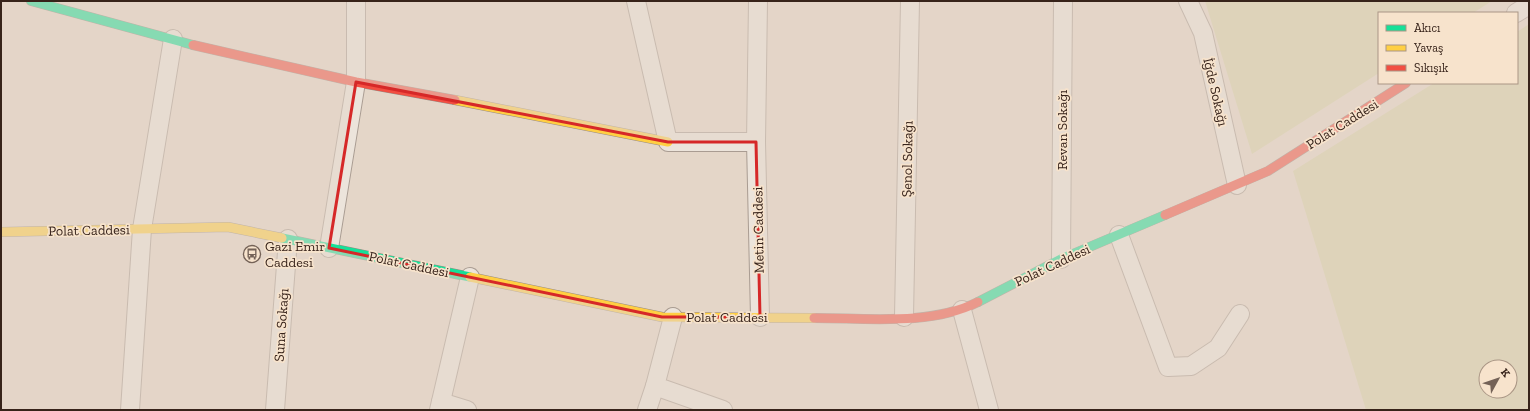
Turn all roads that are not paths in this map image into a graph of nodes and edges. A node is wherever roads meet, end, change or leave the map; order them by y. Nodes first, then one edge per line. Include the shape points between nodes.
1 (31, 1) edge
2 (356, 1) edge
3 (636, 1) edge
4 (758, 1) edge
5 (910, 1) edge
6 (1063, 1) edge
7 (1188, 1) edge
8 (1529, 5) edge
9 (1518, 12) edge
10 (173, 39) junction
11 (356, 82) junction
12 (1404, 84) edge
13 (668, 142) junction
14 (756, 142) junction
15 (1237, 185) junction
16 (142, 229) junction
17 (1, 232) edge
18 (1119, 235) junction
19 (288, 239) junction
20 (329, 248) junction
21 (1061, 259) junction
22 (470, 277) junction
23 (962, 310) junction
24 (1240, 314) dead end
25 (760, 317) junction
26 (673, 318) junction
27 (904, 318) junction
28 (655, 386) junction
29 (440, 406) edge
30 (130, 410) edge
31 (275, 410) edge
32 (468, 410) edge
33 (647, 410) edge
34 (723, 410) edge
35 (989, 410) edge

1 - 10 street
2 - 11 street
3 - 13 street
4 - 14 street, Metin Caddesi
5 - 27 street, Şenol Sokağı
6 - 21 street, Revan Sokağı
7 - 15 street, İğde Sokağı via 1203,33
8 - 9 street
10 - 11 street
10 - 16 street
11 - 13 street
11 - 20 street
12 - 15 street, Polat Caddesi via 1268,171
13 - 14 street
14 - 25 street, Metin Caddesi
15 - 18 street, Polat Caddesi
16 - 17 street, Polat Caddesi
16 - 19 street, Polat Caddesi via 228,226
16 - 30 street
18 - 21 street, Polat Caddesi
18 - 24 street via 1168,367 1191,366 1218,348
19 - 20 street, Polat Caddesi
19 - 31 street, Suna Sokağı
20 - 22 street, Polat Caddesi
21 - 23 street, Polat Caddesi
22 - 26 street, Polat Caddesi
22 - 29 street
23 - 27 street, Polat Caddesi via 924,318
23 - 35 street
25 - 26 street, Polat Caddesi
25 - 27 street, Polat Caddesi
26 - 28 street
28 - 33 street
28 - 34 street
29 - 32 street

